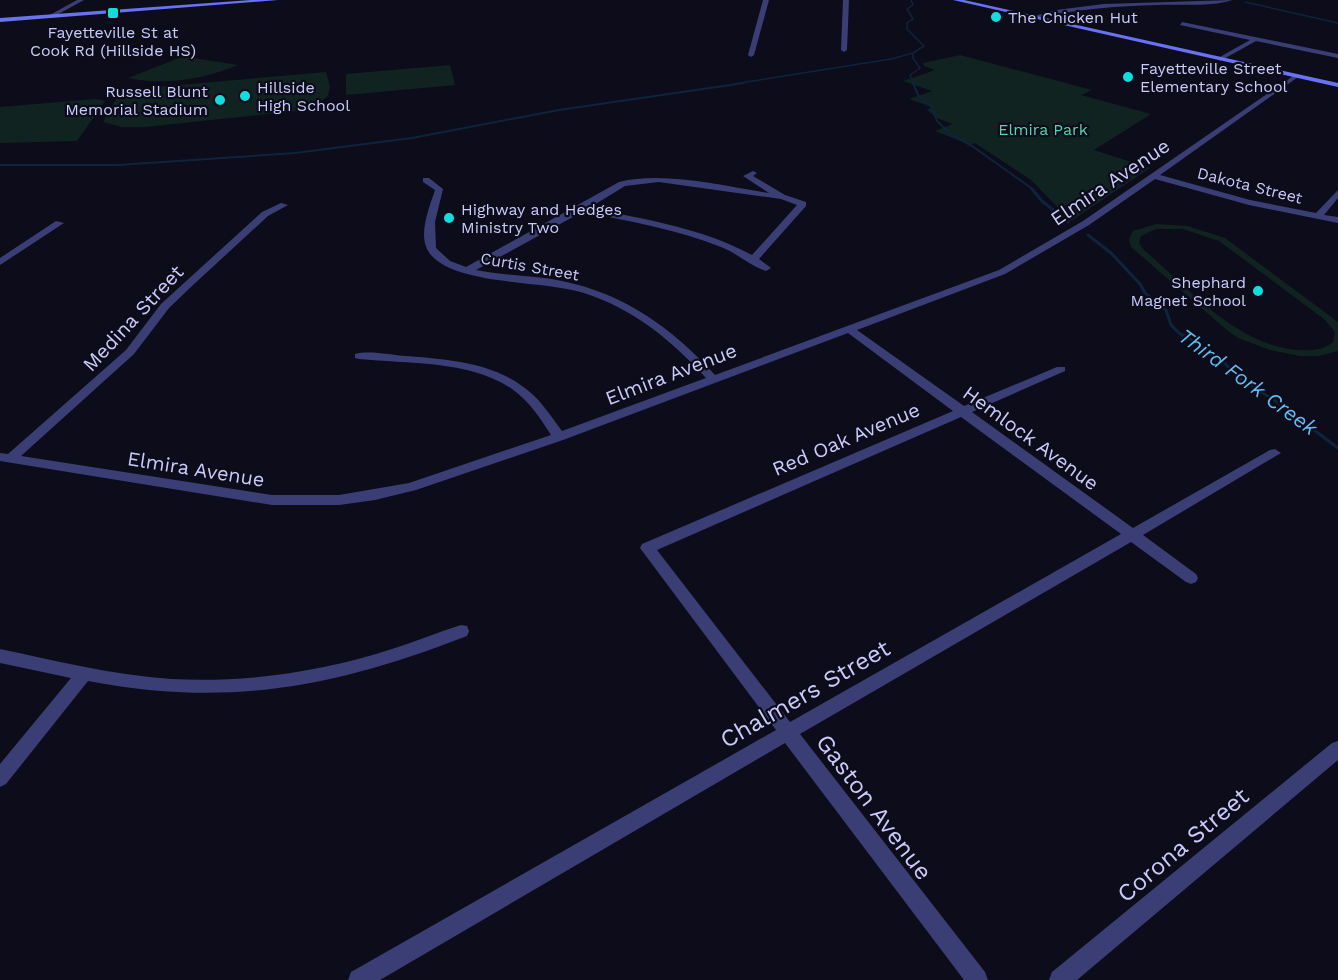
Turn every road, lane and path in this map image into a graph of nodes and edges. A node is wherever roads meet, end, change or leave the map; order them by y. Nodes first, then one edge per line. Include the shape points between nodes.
1 (81, 0) edge
2 (275, 0) edge
3 (766, 0) edge
4 (846, 0) edge
5 (956, 0) edge
6 (1184, 0) edge
7 (1230, 0) edge
8 (1191, 3) junction
9 (51, 16) junction
10 (1034, 17) junction
11 (0, 20) edge
12 (1182, 24) dead end
13 (1255, 39) junction
14 (844, 50) dead end
15 (751, 55) dead end
16 (1338, 56) edge
17 (1220, 59) junction
18 (1296, 76) junction
19 (1338, 85) edge
20 (753, 173) dead end
21 (1155, 176) junction
22 (426, 180) dead end
23 (1338, 193) edge
24 (779, 195) junction
25 (284, 205) dead end
26 (581, 209) junction
27 (1318, 216) junction
28 (1338, 220) edge
29 (59, 223) dead end
30 (754, 259) junction
31 (0, 262) edge
32 (766, 268) dead end
33 (468, 270) junction
34 (849, 329) junction
35 (359, 356) dead end
36 (1061, 369) dead end
37 (713, 379) junction
38 (962, 412) junction
39 (559, 437) junction
40 (1275, 453) dead end
41 (5, 458) edge
42 (1130, 534) junction
43 (647, 548) joint
44 (1191, 578) dead end
45 (461, 631) dead end
46 (0, 656) edge
47 (86, 673) junction
48 (787, 732) junction
49 (1338, 749) edge
50 (0, 778) edge
51 (360, 980) edge
52 (977, 980) edge
53 (1060, 980) edge

1 - 9 street
2 - 9 main road
3 - 15 street
4 - 14 street
5 - 10 main road
6 - 8 street
7 - 8 street
8 - 10 street via 1084,5
9 - 11 main road
10 - 17 main road
12 - 13 street
13 - 16 street
13 - 17 street
17 - 18 main road
18 - 19 main road
18 - 21 street, Elmira Avenue
20 - 24 street via 747,176
21 - 27 street, Dakota Street
21 - 34 street, Elmira Avenue via 1066,237 1010,268
22 - 33 street, Curtis Street via 439,189 429,231 432,249 451,264
23 - 27 street
24 - 26 street via 640,180 622,184
24 - 30 street via 803,204
25 - 41 street, Medina Street via 265,214 165,306 130,352
26 - 30 street via 697,237
26 - 33 street
27 - 28 street, Dakota Street
29 - 31 street
30 - 32 street
33 - 37 street, Curtis Street via 562,284 626,305 683,345
34 - 37 street, Elmira Avenue
34 - 38 street, Hemlock Avenue
35 - 39 street via 461,367 504,379 529,398
36 - 38 street, Red Oak Avenue
37 - 39 street, Elmira Avenue
38 - 42 street, Hemlock Avenue
38 - 43 street, Red Oak Avenue
39 - 41 street, Elmira Avenue via 411,487 322,501 246,497
40 - 42 street, Chalmers Street
42 - 44 street, Hemlock Avenue
42 - 48 street, Chalmers Street
43 - 48 street, Gaston Avenue
45 - 47 street via 356,668 240,687 171,686
46 - 47 street
47 - 50 street
48 - 51 street, Chalmers Street
48 - 52 street, Gaston Avenue
49 - 53 street, Corona Street

